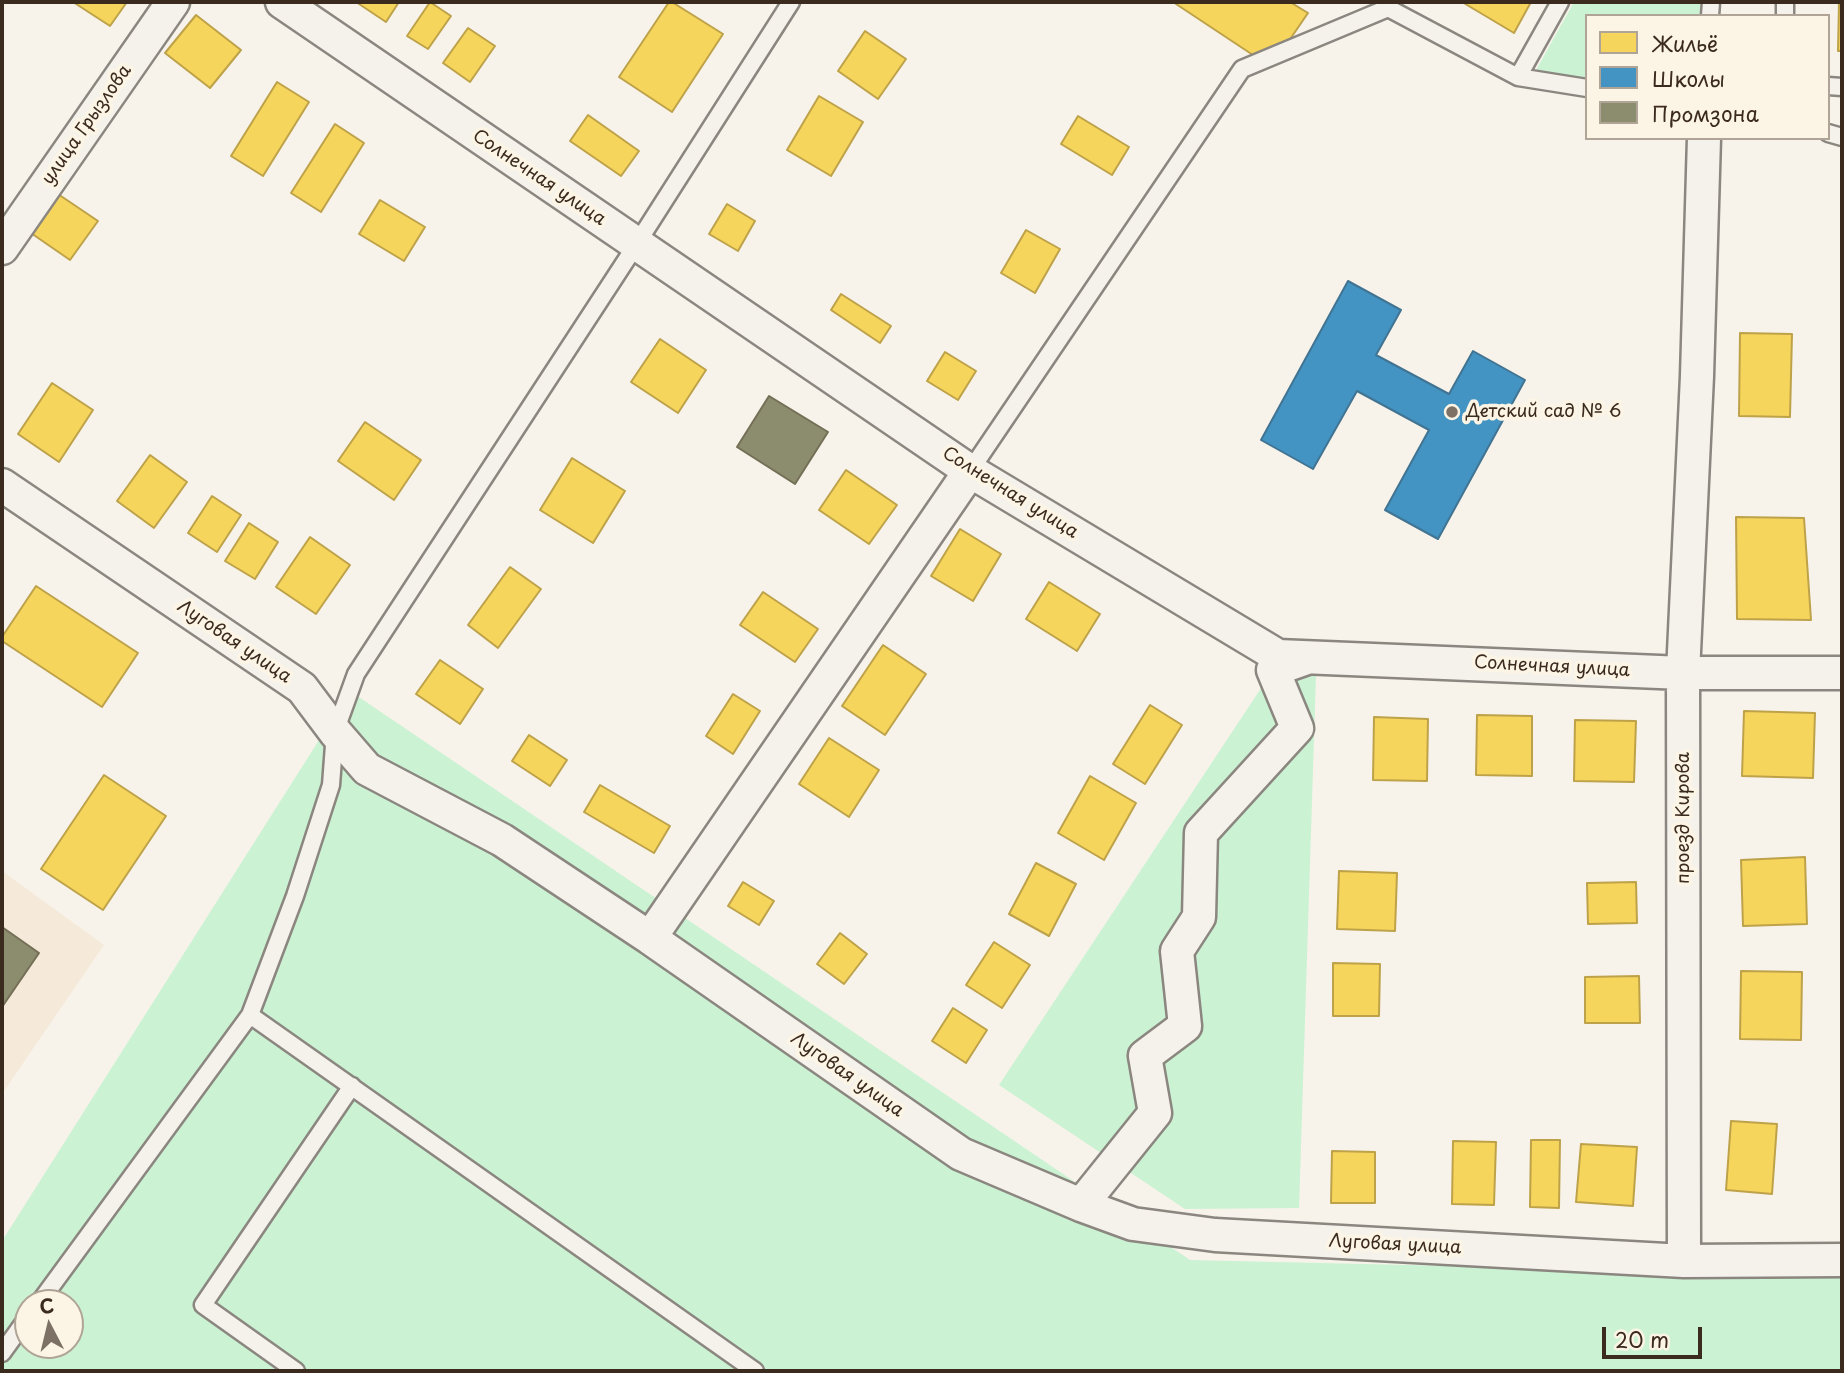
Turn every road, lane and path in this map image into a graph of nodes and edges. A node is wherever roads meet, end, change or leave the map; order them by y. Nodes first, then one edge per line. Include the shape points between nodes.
1 (173, 2) edge
2 (282, 2) edge
3 (791, 2) edge
4 (1560, 2) edge
5 (1518, 77) junction
6 (1585, 88) edge
7 (1704, 140) edge
8 (636, 245) junction
9 (2, 248) edge
10 (970, 471) junction
11 (2, 485) edge
12 (1311, 656) junction
13 (1683, 673) junction
14 (1842, 673) edge
15 (335, 732) junction
16 (650, 938) junction
17 (250, 1015) junction
18 (352, 1086) junction
19 (1081, 1205) junction
20 (1842, 1260) edge
21 (1684, 1261) junction
22 (48, 1289) edge
23 (14, 1336) edge
24 (2, 1353) edge
25 (296, 1371) edge
26 (755, 1371) edge

1 - 9 street, улица Грызлова
2 - 8 street, Солнечная улица
3 - 8 lane
4 - 5 lane
5 - 6 lane
5 - 10 lane via 1388,8 1242,69
7 - 13 street, проезд Кирова
8 - 10 street, Солнечная улица
8 - 15 lane via 356,674
10 - 12 street, Солнечная улица via 1278,656
10 - 16 street
11 - 15 street, Луговая улица via 302,688
12 - 13 street, Солнечная улица
12 - 19 street via 1273,670 1297,728 1201,833 1199,917 1177,951 1185,1026 1145,1056 1155,1112
13 - 14 street, Солнечная улица
13 - 21 street, проезд Кирова
15 - 16 street, Луговая улица via 367,769 502,840
15 - 17 lane via 331,785
16 - 19 street, Луговая улица via 961,1154
17 - 18 lane
17 - 22 lane
18 - 25 lane via 203,1305
18 - 26 lane
19 - 21 street, Луговая улица via 1133,1224 1215,1235
20 - 21 street, Луговая улица
23 - 24 lane

